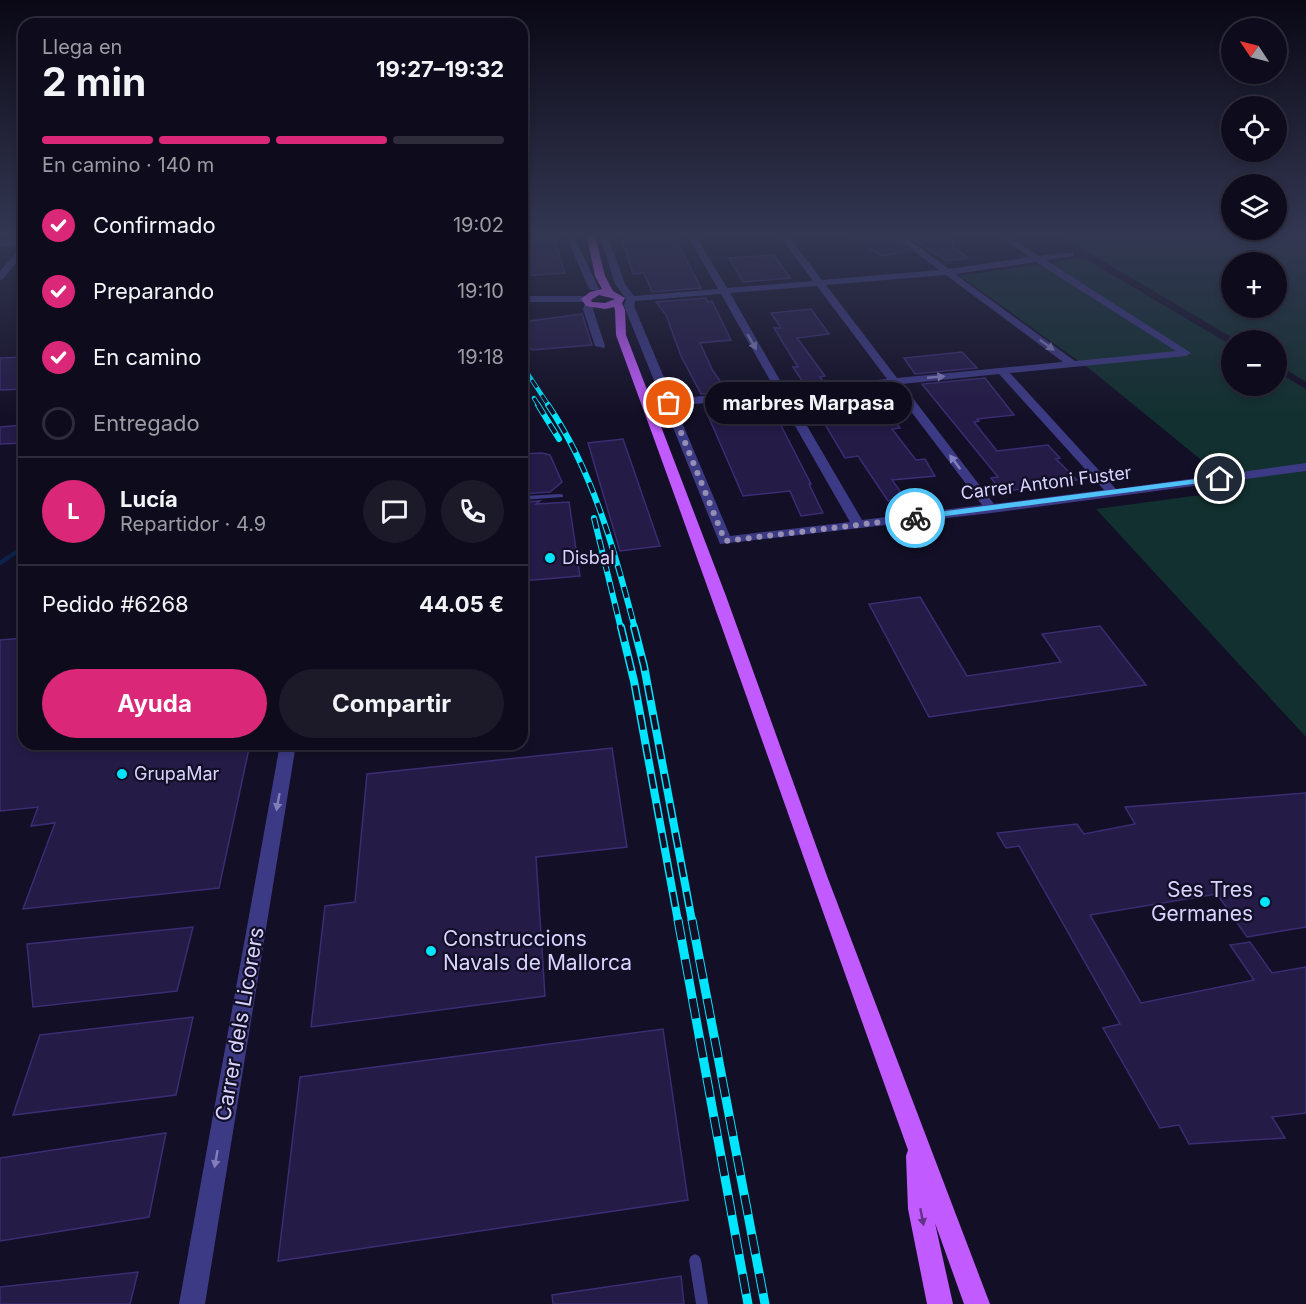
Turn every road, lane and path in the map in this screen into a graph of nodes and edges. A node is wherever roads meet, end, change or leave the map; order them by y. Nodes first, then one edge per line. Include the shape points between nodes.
1 (528, 297) edge
2 (595, 297) edge
3 (617, 297) edge
4 (660, 297) edge
5 (727, 297) edge
6 (831, 297) edge
7 (982, 297) edge
8 (1097, 297) edge
9 (591, 298) junction
10 (631, 299) joint
11 (617, 303) junction
12 (621, 335) junction
13 (600, 346) dead end
14 (1073, 364) junction
15 (1003, 372) junction
16 (893, 381) junction
17 (781, 392) junction
18 (669, 403) junction
19 (1306, 467) edge
20 (1113, 494) junction
21 (561, 496) dead end
22 (528, 498) edge
23 (991, 509) junction
24 (858, 525) junction
25 (287, 750) edge
26 (916, 1138) junction
27 (695, 1260) dead end
28 (192, 1304) edge
29 (702, 1304) edge
30 (940, 1304) edge
31 (977, 1304) edge

1 - 9 street
2 - 9 main road
3 - 11 main road
4 - 10 street
5 -> 17 street
6 - 16 street
7 -> 14 street
8 - 14 street via 1186,354
9 - 11 main road via 608,306
9 - 12 main road
9 - 13 street via 588,309
10 - 18 street, Carrer Antoni Fuster via 629,306
11 - 12 main road
12 - 26 main road
14 - 15 street
16 -> 15 street
15 - 20 street
16 - 17 street
23 -> 16 street
17 - 18 street
17 - 24 street
18 - 24 street, Carrer Antoni Fuster via 725,541
19 - 20 street, Carrer Antoni Fuster
20 - 23 street, Carrer Antoni Fuster
21 - 22 lane
23 - 24 street, Carrer Antoni Fuster
25 -> 28 street, Carrer dels Licorers
26 -> 30 main road via 920,1209
26 - 31 main road
27 - 29 lane

